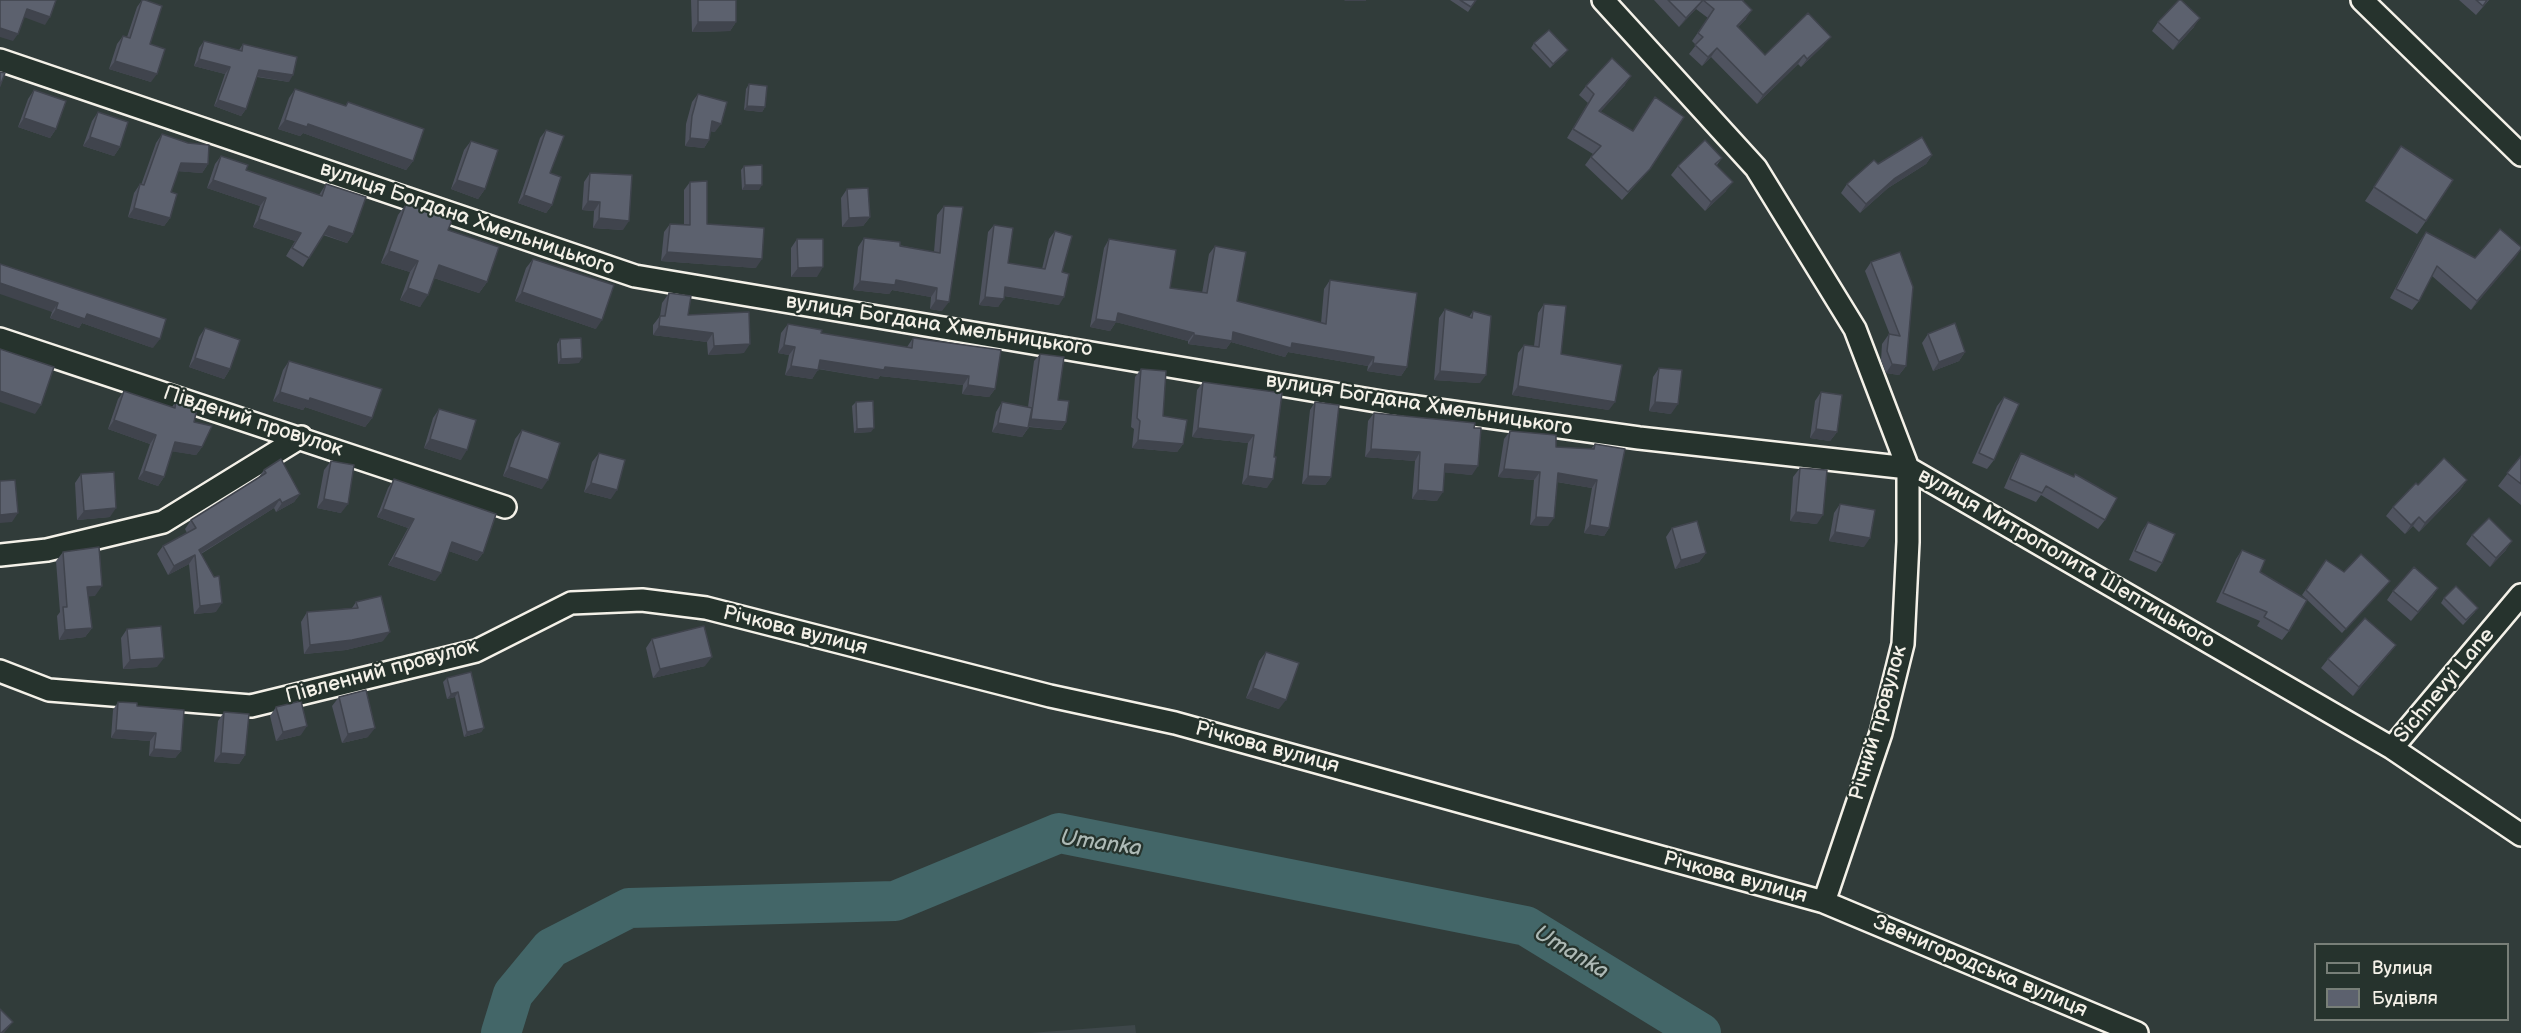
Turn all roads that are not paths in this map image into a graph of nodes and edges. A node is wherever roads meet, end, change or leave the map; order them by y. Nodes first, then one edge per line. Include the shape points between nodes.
1 (1603, 0) edge
2 (2362, 0) edge
3 (0, 60) edge
4 (2521, 155) edge
5 (0, 339) edge
6 (301, 437) junction
7 (1908, 468) junction
8 (505, 507) dead end
9 (0, 555) edge
10 (2521, 596) edge
11 (706, 608) joint
12 (0, 671) edge
13 (2392, 748) junction
14 (2521, 835) edge
15 (1824, 902) junction
16 (2137, 1033) edge

1 - 7 street, вулиця Митрополита Шептицького via 1756,168 1855,329
2 - 4 street
3 - 7 street, вулиця Богдана Хмельницького via 635,276 1388,404 1639,438
5 - 6 street, Південий провулок
6 - 8 street, Південий провулок
6 - 9 street via 163,522 47,550
7 - 13 street, вулиця Митрополита Шептицького
7 - 15 street, Річний провулок via 1903,644 1881,733
10 - 13 street, Sichnevyi Lane
11 - 12 street, Півленний провулок via 642,600 571,603 477,651 251,706 49,690
11 - 15 street, Річкова вулиця via 1050,696 1175,723
13 - 14 street, вулиця Митрополита Шептицького
15 - 16 street, Звенигородська вулиця

